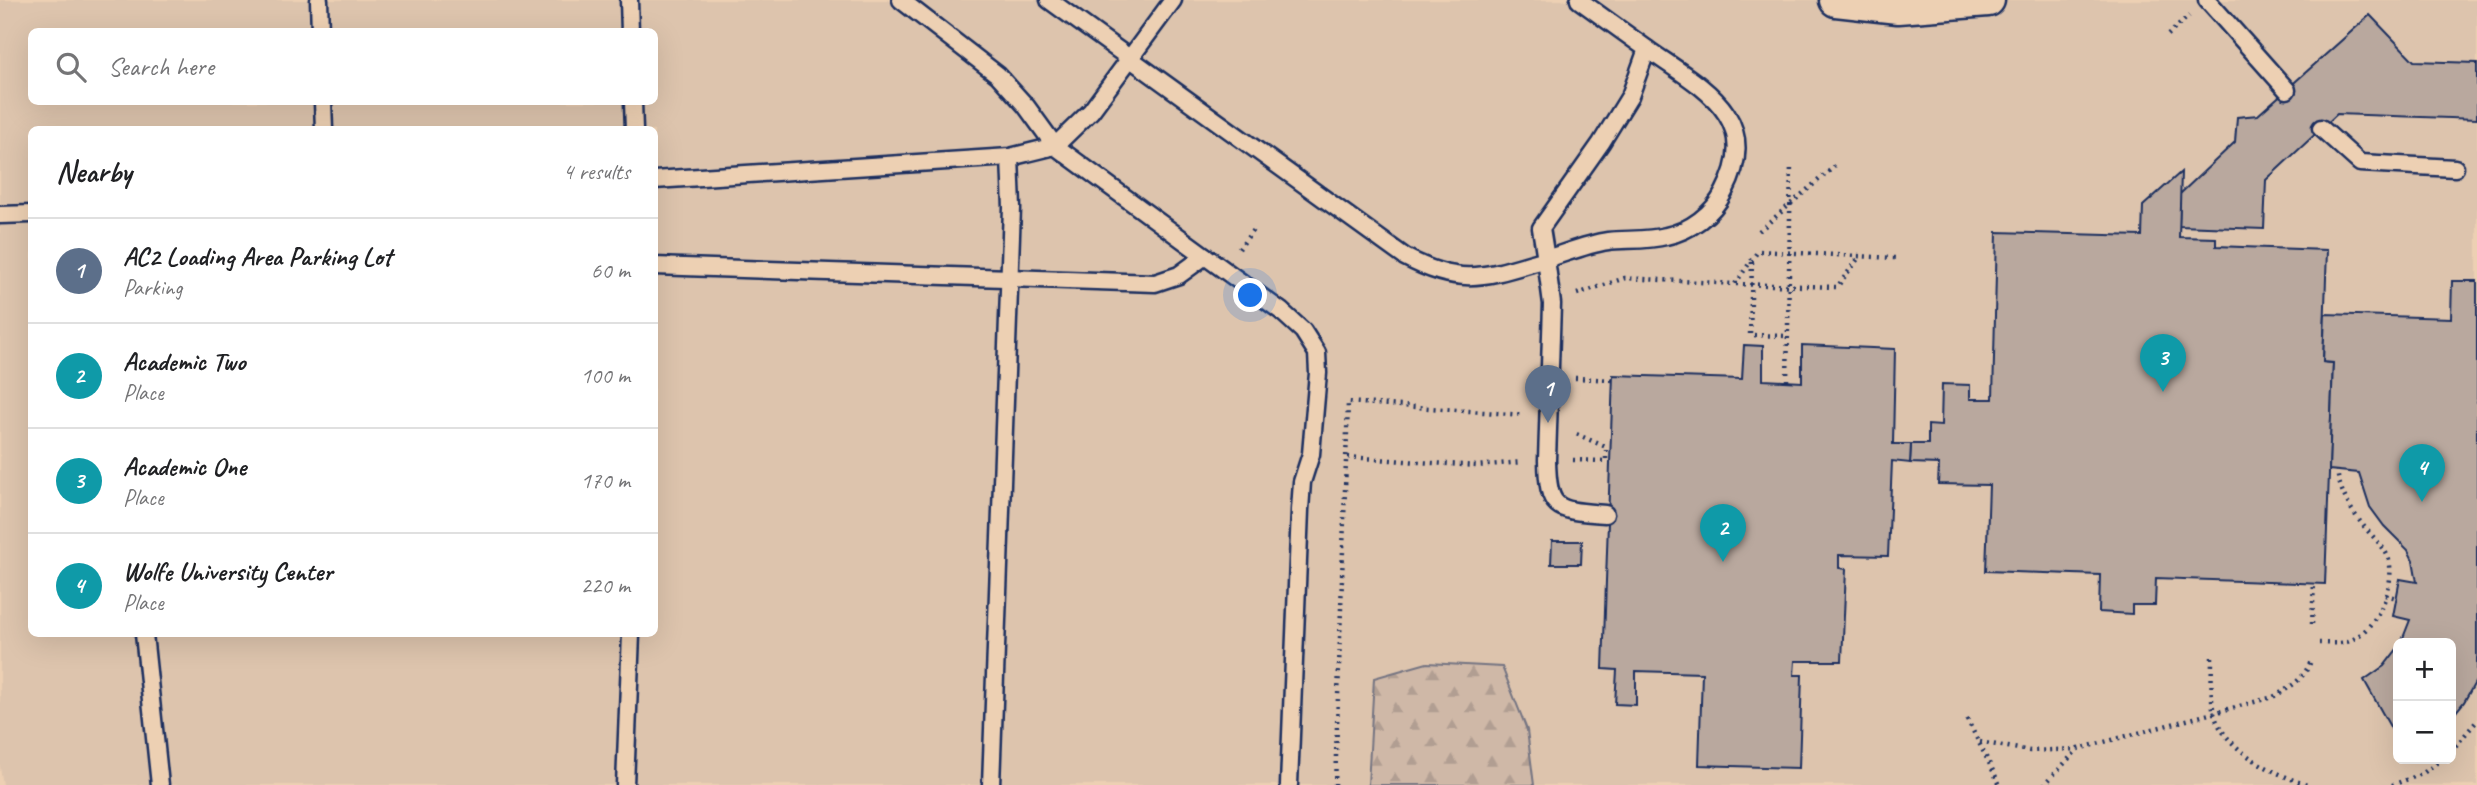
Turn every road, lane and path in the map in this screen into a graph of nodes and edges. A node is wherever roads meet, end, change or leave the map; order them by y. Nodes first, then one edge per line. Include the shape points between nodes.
1 (319, 0) edge
2 (629, 0) edge
3 (901, 0) edge
4 (1049, 0) edge
5 (1172, 0) edge
6 (1579, 0) edge
7 (1836, 0) edge
8 (1988, 0) edge
9 (2207, 0) edge
10 (2189, 15) dead end
11 (320, 28) edge
12 (630, 28) edge
13 (2168, 35) dead end
14 (1647, 49) junction
15 (1130, 59) junction
16 (2287, 90) dead end
17 (323, 105) edge
18 (633, 105) edge
19 (324, 126) edge
20 (634, 126) edge
21 (2321, 128) dead end
22 (1055, 146) junction
23 (1010, 157) junction
24 (1791, 164) dead end
25 (1835, 166) dead end
26 (2455, 168) dead end
27 (658, 180) edge
28 (1791, 204) junction
29 (28, 214) edge
30 (0, 215) edge
31 (1759, 231) dead end
32 (1789, 253) junction
33 (1205, 256) junction
34 (1860, 256) junction
35 (1895, 258) dead end
36 (1546, 259) junction
37 (1752, 260) junction
38 (658, 266) edge
39 (1008, 279) junction
40 (1735, 284) junction
41 (1751, 285) junction
42 (1789, 286) junction
43 (1552, 299) junction
44 (1788, 336) junction
45 (1564, 377) dead end
46 (1613, 380) dead end
47 (1787, 381) dead end
48 (1548, 421) junction
49 (1348, 457) junction
50 (1547, 460) junction
51 (2337, 471) dead end
52 (1605, 514) dead end
53 (2314, 583) dead end
54 (2385, 595) junction
55 (2397, 597) dead end
56 (2312, 624) dead end
57 (144, 637) edge
58 (631, 637) edge
59 (2319, 643) dead end
60 (2212, 657) dead end
61 (2311, 661) dead end
62 (2214, 712) junction
63 (1967, 719) dead end
64 (2477, 721) edge
65 (1980, 742) junction
66 (2456, 745) edge
67 (2078, 750) junction
68 (2435, 764) edge
69 (160, 785) edge
70 (625, 785) edge
71 (991, 785) edge
72 (1289, 785) edge
73 (1335, 785) edge
74 (2000, 785) edge
75 (2044, 785) edge
76 (2306, 785) edge
77 (2392, 785) edge

1 - 11 lane
2 - 12 lane
3 - 22 lane via 998,75
4 - 15 lane
5 - 15 lane
6 - 14 lane
7 - 8 street via 1898,7
9 - 16 lane
10 - 13 path
14 - 36 lane via 1630,96 1541,228
14 - 36 lane via 1700,86 1728,116 1735,128 1737,154 1731,178 1719,201 1699,222 1666,236 1604,242
15 - 22 lane via 1091,111
15 - 36 lane via 1430,271 1479,276
17 - 19 lane
18 - 20 lane
21 - 26 lane via 2360,163
22 - 23 lane
22 - 33 lane
23 - 27 lane
23 - 39 lane
24 - 28 path
25 - 28 path
28 - 31 path
28 - 32 path
29 - 30 lane
32 - 34 path
32 - 37 path via 1758,251
32 - 42 path
33 - 39 lane via 1179,275 1155,283
33 - 72 lane via 1281,311 1303,331 1317,353 1311,454 1300,510
34 - 35 path
34 - 42 path via 1837,287
36 - 43 lane
37 - 40 path
37 - 41 path
38 - 39 lane
39 - 71 lane
40 - 41 path
40 - 43 path via 1625,278
41 - 42 path
41 - 44 path via 1750,335
42 - 44 path
43 - 48 lane
44 - 47 path
45 - 46 path
48 - 49 path via 1349,402
48 - 50 lane
48 - 50 path via 1606,447 1606,461
49 - 50 path via 1476,466
49 - 73 path
50 - 52 lane via 1551,499 1566,511
51 - 54 path via 2344,498 2389,560
53 - 56 path
54 - 55 path
54 - 59 path via 2383,607 2368,627 2347,642
57 - 69 lane
58 - 70 lane
60 - 62 path
61 - 62 path via 2293,687
62 - 67 path
62 - 76 path via 2238,748 2279,775
63 - 65 path
64 - 66 path
65 - 67 path via 2030,751
65 - 74 path
67 - 75 path
68 - 77 path

